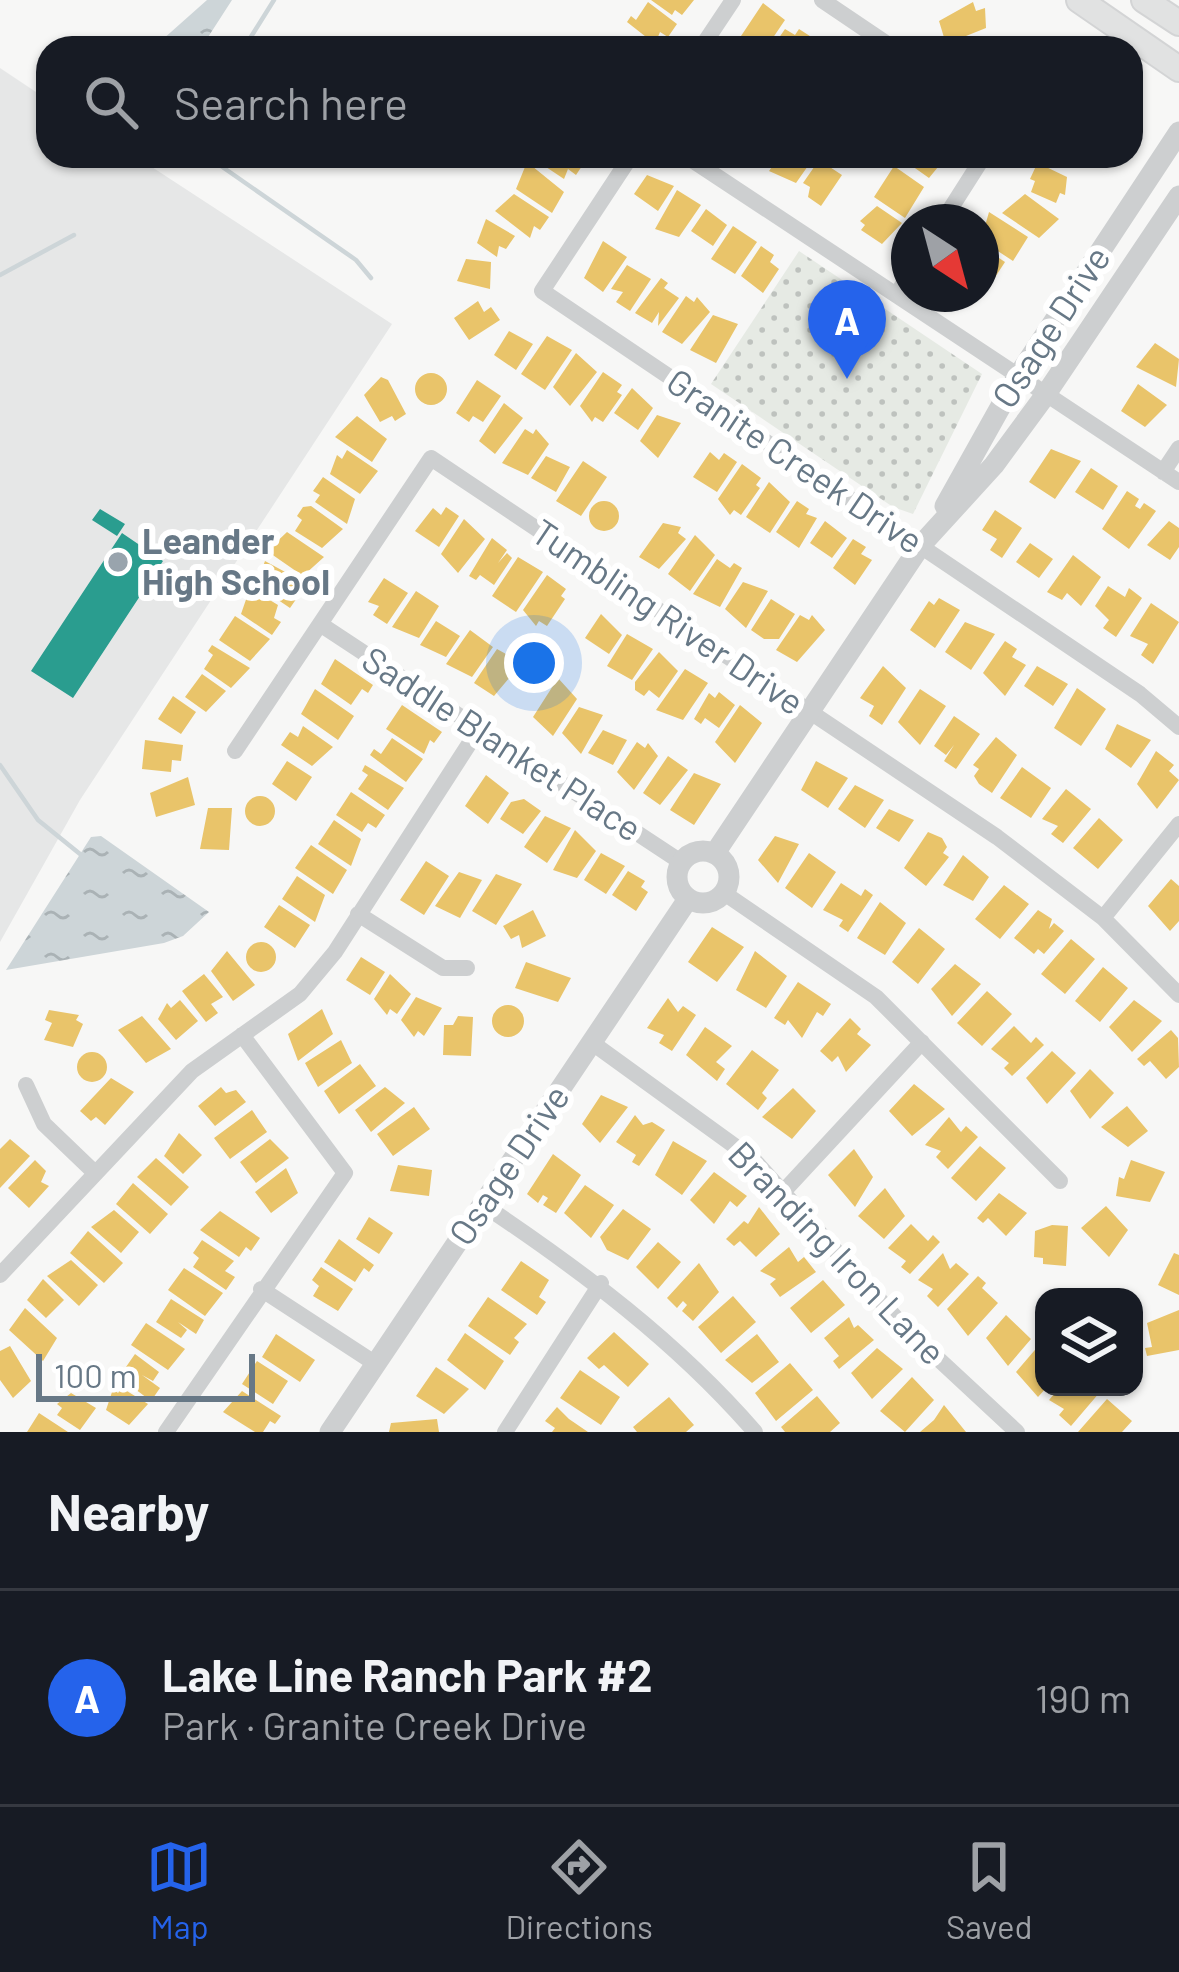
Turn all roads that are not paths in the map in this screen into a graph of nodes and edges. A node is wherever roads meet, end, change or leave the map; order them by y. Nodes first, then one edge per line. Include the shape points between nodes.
1 (733, 0) edge
2 (822, 0) edge
3 (1078, 0) edge
4 (1144, 0) edge
5 (1179, 23) edge
6 (709, 36) edge
7 (875, 36) edge
8 (1131, 36) edge
9 (1143, 44) edge
10 (1179, 69) edge
11 (1179, 132) edge
12 (623, 168) edge
13 (704, 168) edge
14 (976, 168) edge
15 (1179, 196) edge
16 (953, 204) edge
17 (891, 289) edge
18 (923, 312) edge
19 (1016, 379) junction
20 (1044, 398) junction
21 (1179, 448) edge
22 (1171, 477) edge
23 (928, 537) junction
24 (323, 626) junction
25 (809, 712) junction
26 (480, 727) junction
27 (1179, 727) edge
28 (236, 751) dead end
29 (1179, 824) edge
30 (715, 854) junction
31 (681, 862) junction
32 (724, 893) junction
33 (688, 899) junction
34 (358, 914) junction
35 (1102, 918) junction
36 (467, 968) dead end
37 (1179, 995) edge
38 (242, 1036) junction
39 (591, 1042) junction
40 (922, 1042) junction
41 (26, 1085) dead end
42 (94, 1172) junction
43 (1060, 1181) dead end
44 (783, 1192) junction
45 (482, 1204) junction
46 (0, 1275) edge
47 (601, 1283) junction
48 (261, 1289) junction
49 (376, 1364) junction
50 (166, 1432) edge
51 (330, 1432) edge
52 (505, 1432) edge
53 (755, 1432) edge
54 (1017, 1432) edge

1 - 6 street
2 - 7 street
3 - 8 main road
4 - 5 main road
9 - 10 main road
11 - 19 street, Osage Drive
12 - 23 street, Granite Creek Drive via 542,291
13 - 17 street
14 - 16 street
15 - 20 street, Osage Drive
18 - 19 street
19 - 20 street
19 - 23 street, Osage Drive
20 - 22 street
20 - 23 street, Osage Drive
21 - 22 street
23 - 25 street, Osage Drive
23 - 27 street, Granite Creek Drive
24 - 25 street, Tumbling River Drive via 431,458
24 - 26 street, Saddle Blanket Place
24 - 28 street, Tumbling River Drive
25 - 30 street, Osage Drive
25 - 35 street, Tumbling River Drive
26 - 31 street, Saddle Blanket Place
26 - 34 street
29 - 35 street
30 - 31 street via 700,850
30 - 32 street via 729,871
31 - 33 street via 677,882
32 - 33 street via 707,903
32 - 40 street via 876,997
33 - 39 street, Osage Drive
34 - 36 street via 443,968
34 - 38 street via 300,994
35 - 37 street, Tumbling River Drive
38 - 42 street via 192,1071
38 - 48 street via 345,1174
39 - 44 street, Branding Iron Lane via 696,1114
39 - 45 street, Osage Drive
40 - 43 street
40 - 44 street
41 - 42 street via 44,1124
42 - 46 street
44 - 54 street, Branding Iron Lane via 905,1328
45 - 47 street
45 - 49 street, Osage Drive
47 - 52 street
47 - 53 street
48 - 49 street
48 - 50 street
49 - 51 street, Osage Drive

